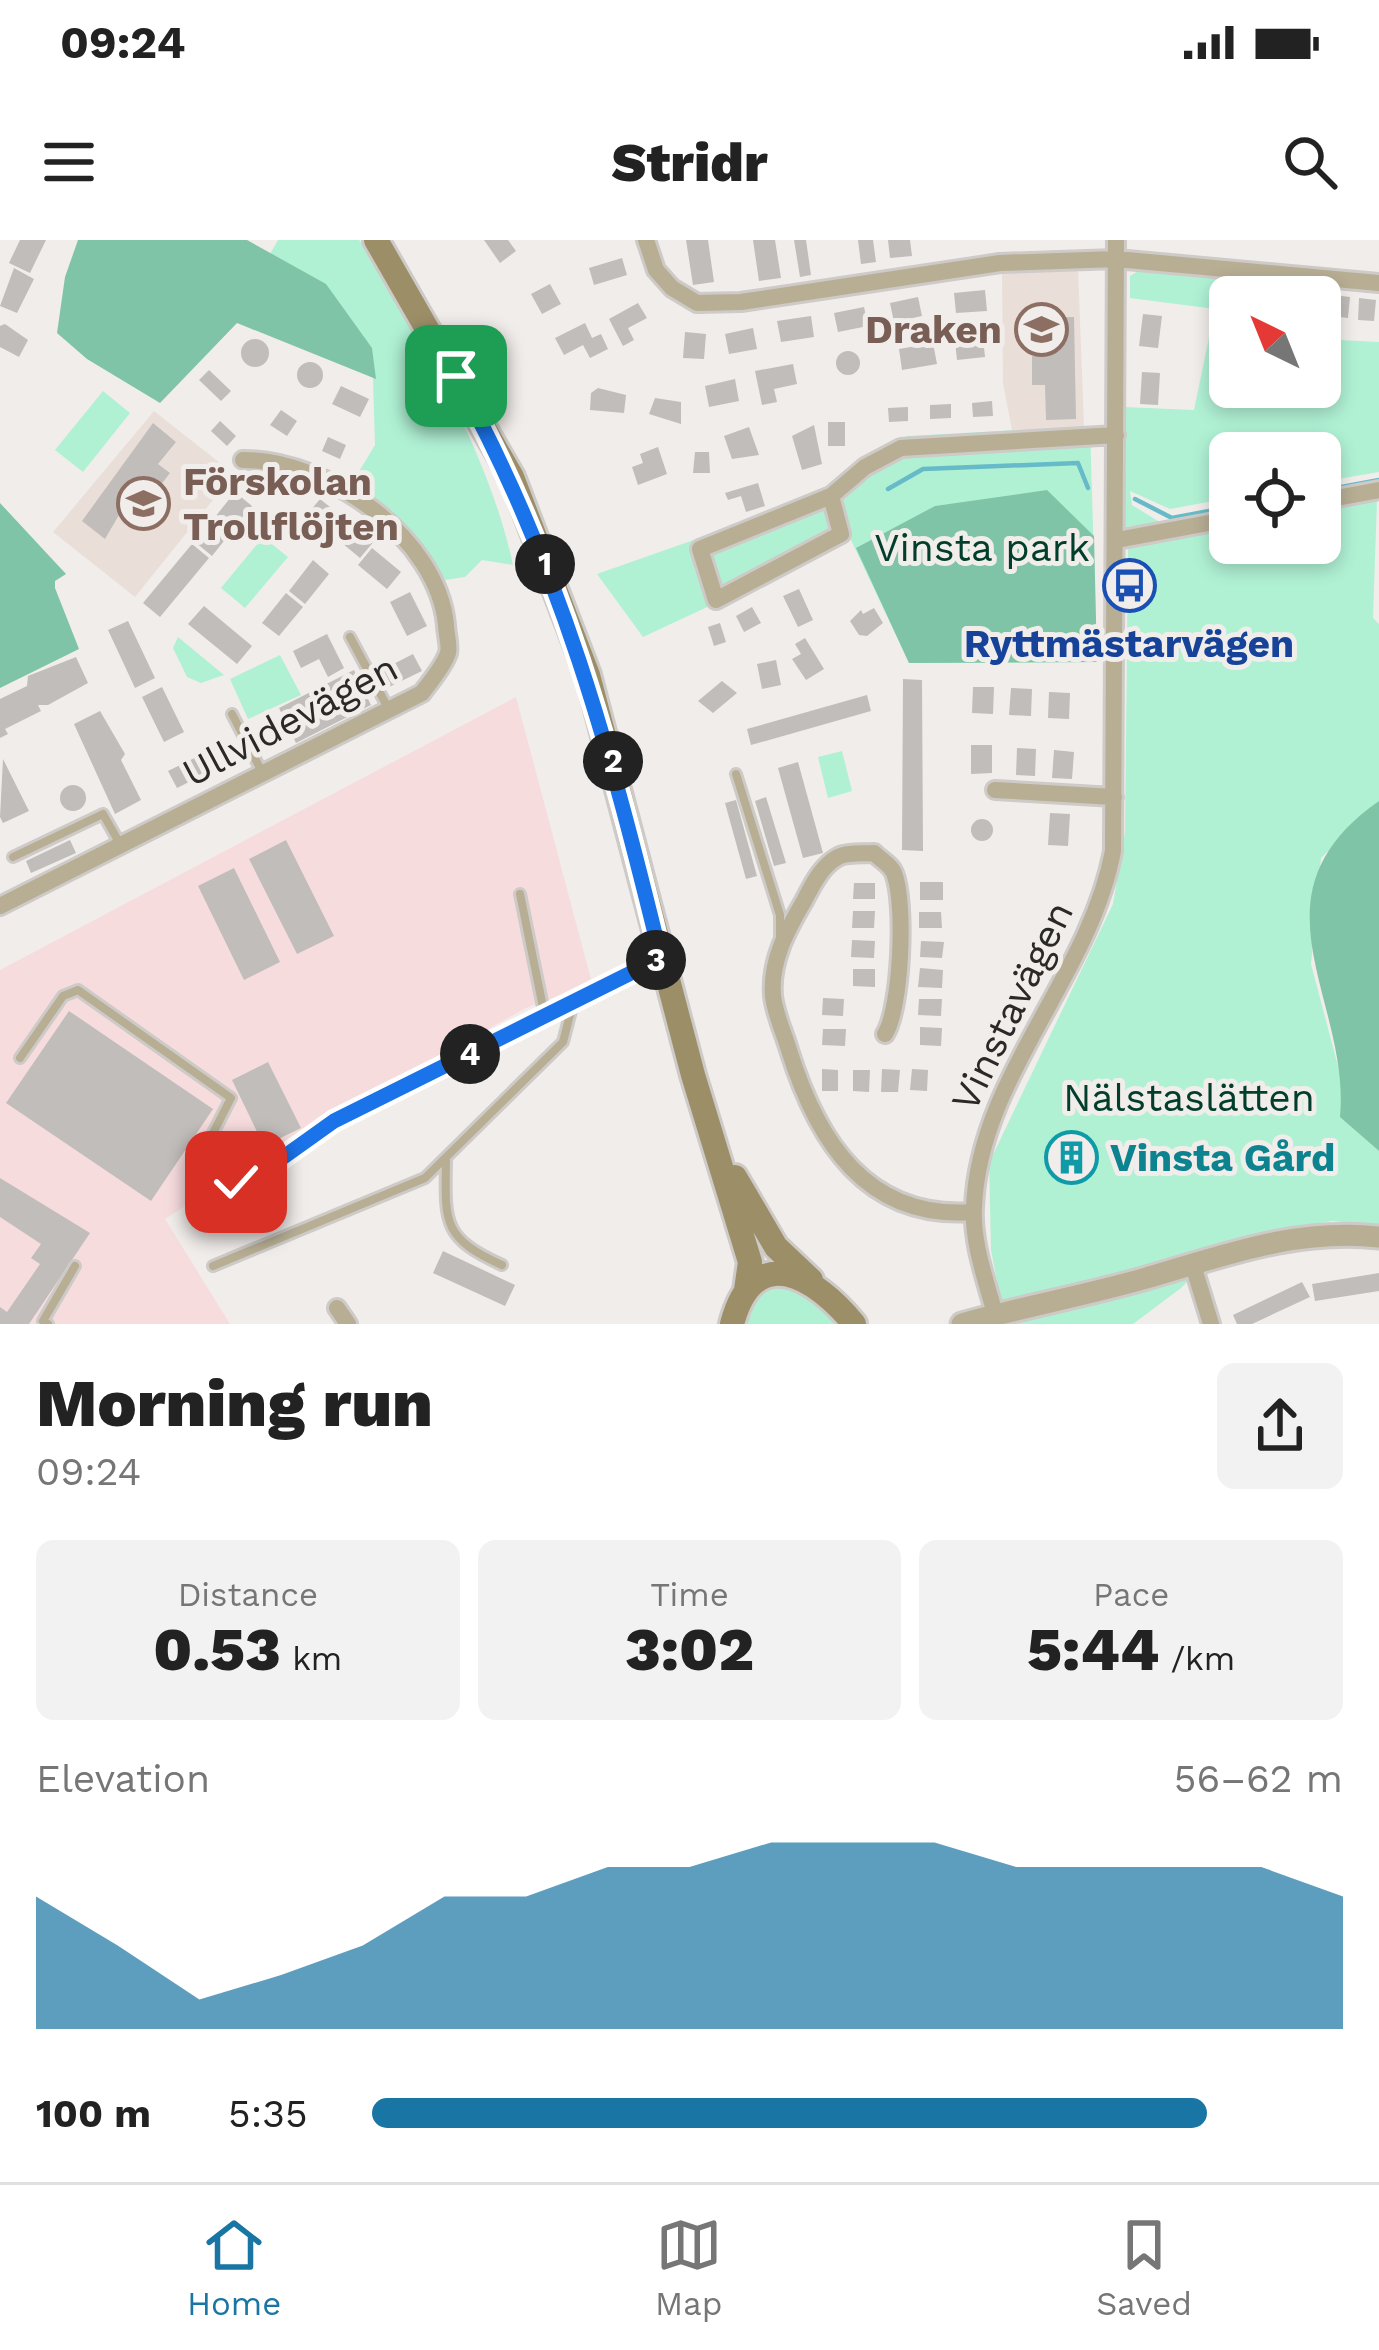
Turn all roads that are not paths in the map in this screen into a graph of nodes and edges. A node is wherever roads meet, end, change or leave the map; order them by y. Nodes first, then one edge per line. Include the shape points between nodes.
1 (376, 240) edge
2 (646, 240) edge
3 (1116, 249) edge
4 (1379, 283) edge
5 (1116, 435) junction
6 (244, 460) dead end
7 (1379, 490) edge
8 (831, 496) junction
9 (1341, 497) edge
10 (1209, 523) edge
11 (1117, 540) junction
12 (350, 638) dead end
13 (389, 710) junction
14 (232, 714) dead end
15 (262, 773) junction
16 (736, 774) dead end
17 (995, 790) dead end
18 (1114, 797) junction
19 (121, 845) junction
20 (13, 857) dead end
21 (520, 894) dead end
22 (0, 906) edge
23 (780, 943) junction
24 (661, 958) junction
25 (573, 1003) junction
26 (545, 1017) junction
27 (885, 1034) dead end
28 (20, 1058) dead end
29 (714, 1140) junction
30 (446, 1159) junction
31 (973, 1212) junction
32 (1379, 1237) edge
33 (1192, 1262) junction
34 (502, 1265) dead end
35 (75, 1266) dead end
36 (213, 1266) dead end
37 (811, 1280) junction
38 (746, 1289) junction
39 (337, 1308) dead end
40 (994, 1315) junction
41 (47, 1324) edge
42 (348, 1324) edge
43 (732, 1324) edge
44 (854, 1324) edge
45 (962, 1324) edge
46 (1211, 1324) edge

1 - 24 main road via 512,477 588,675
2 - 3 street via 656,270 697,303
3 - 4 street
3 - 5 street, Vinstavägen
5 - 8 street via 901,448
5 - 11 street, Vinstavägen
6 - 13 street, Ullvidevägen via 270,460 386,516 443,592 448,652 422,693
7 - 9 street
8 - 8 street via 700,549 716,599 841,534
10 - 11 street
11 - 18 street, Vinstavägen
12 - 13 lane
13 - 15 street, Ullvidevägen
14 - 15 lane
15 - 19 street, Ullvidevägen
16 - 23 lane via 780,915
17 - 18 street
18 - 31 street, Vinstavägen via 1113,851 1100,904 988,1126
19 - 20 lane via 103,814
19 - 22 street, Ullvidevägen
21 - 26 lane
23 - 27 street via 817,876 839,856 874,854 893,869 897,1016
23 - 31 street via 773,995 820,1134 891,1196 919,1209
24 - 25 lane
24 - 29 main road
25 - 26 lane
25 - 30 lane via 563,1042
26 - 28 lane via 334,1121 236,1182 194,1169 231,1098 78,990 63,997
29 - 37 main road via 776,1247
29 - 38 main road via 750,1262
30 - 34 lane via 445,1217 453,1234
30 - 36 lane via 425,1178
31 - 40 street, Vinstavägen
32 - 33 street via 1300,1236
33 - 40 street
33 - 46 street
35 - 41 lane
37 - 38 main road via 776,1273
37 - 44 main road
38 - 43 main road
39 - 42 street
40 - 45 street

